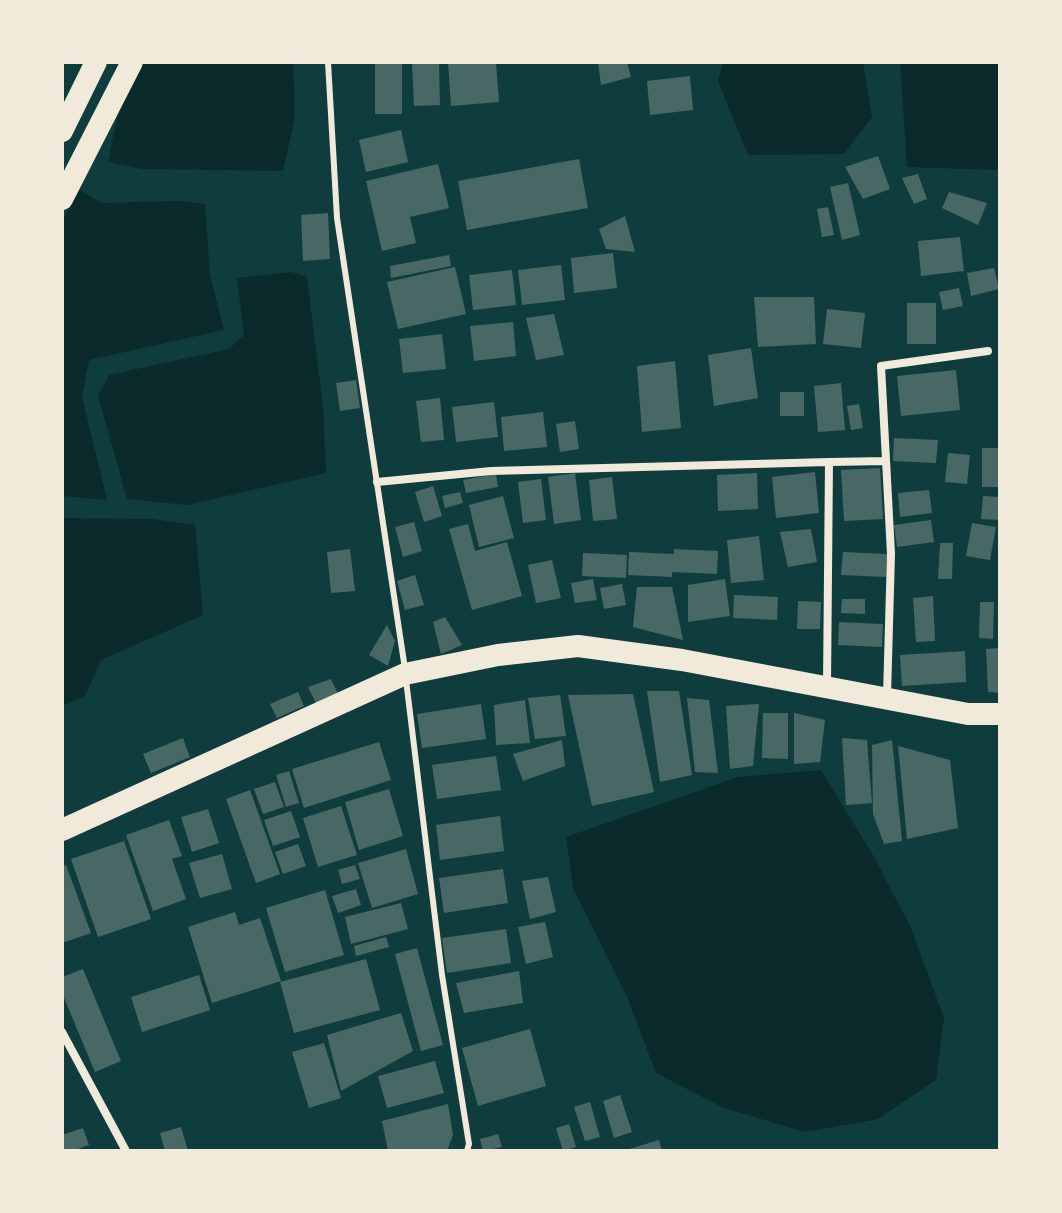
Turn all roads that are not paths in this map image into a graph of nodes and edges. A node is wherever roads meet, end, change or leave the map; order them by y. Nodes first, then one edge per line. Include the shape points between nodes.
1 (96, 62) edge
2 (132, 62) edge
3 (328, 62) edge
4 (62, 131) edge
5 (62, 199) edge
6 (988, 351) dead end
7 (886, 461) junction
8 (829, 462) junction
9 (377, 482) junction
10 (405, 674) junction
11 (827, 688) junction
12 (886, 699) junction
13 (1000, 714) edge
14 (62, 830) edge
15 (62, 1032) edge
16 (126, 1151) edge
17 (467, 1151) edge

1 - 4 highway
2 - 5 highway
3 - 9 lane via 337,218
6 - 7 street via 881,366
7 - 8 street
7 - 12 street via 891,554
8 - 9 street via 491,471
8 - 11 street
9 - 10 lane
10 - 11 highway via 578,646
10 - 14 highway
10 - 17 lane
11 - 12 highway
12 - 13 highway via 968,714
15 - 16 street

